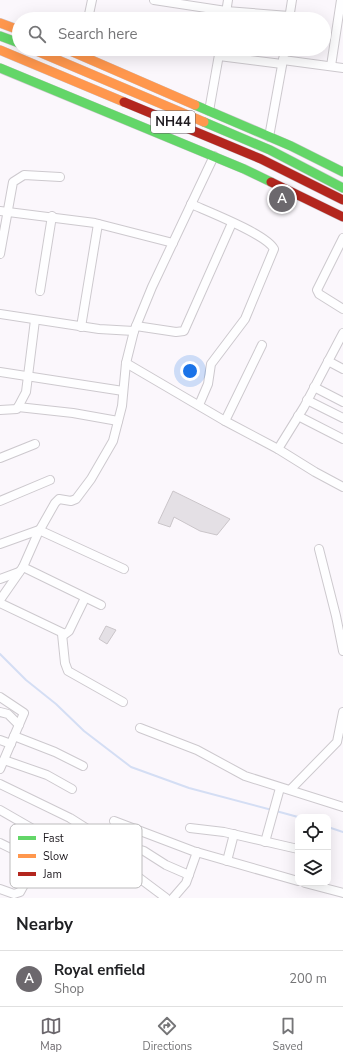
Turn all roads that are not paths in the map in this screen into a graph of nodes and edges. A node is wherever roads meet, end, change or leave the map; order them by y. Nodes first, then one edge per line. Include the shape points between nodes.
1 (92, 0) edge
2 (154, 0) edge
3 (228, 0) edge
4 (292, 0) edge
5 (342, 0) edge
6 (89, 12) edge
7 (212, 12) edge
8 (226, 12) edge
9 (290, 12) edge
10 (340, 22) edge
11 (0, 23) edge
12 (12, 27) edge
13 (0, 36) edge
14 (12, 41) edge
15 (0, 50) edge
16 (12, 55) edge
17 (14, 56) edge
18 (48, 56) edge
19 (82, 56) edge
20 (219, 56) edge
21 (241, 56) edge
22 (283, 56) edge
23 (282, 62) junction
24 (331, 66) junction
25 (0, 68) edge
26 (343, 68) edge
27 (209, 111) junction
28 (269, 137) junction
29 (214, 156) junction
30 (343, 172) edge
31 (60, 177) dead end
32 (343, 188) edge
33 (343, 200) edge
34 (191, 204) junction
35 (3, 211) edge
36 (52, 216) junction
37 (343, 217) edge
38 (232, 223) junction
39 (98, 224) junction
40 (343, 238) edge
41 (173, 243) junction
42 (0, 254) edge
43 (40, 291) dead end
44 (343, 309) edge
45 (0, 314) edge
46 (35, 320) junction
47 (81, 327) junction
48 (135, 328) junction
49 (343, 333) edge
50 (262, 344) dead end
51 (328, 361) junction
52 (126, 363) junction
53 (343, 369) edge
54 (0, 372) edge
55 (29, 376) junction
56 (314, 387) junction
57 (123, 390) junction
58 (307, 400) junction
59 (343, 402) edge
60 (199, 405) junction
61 (18, 407) junction
62 (0, 410) edge
63 (298, 416) junction
64 (343, 418) edge
65 (118, 421) junction
66 (225, 421) junction
67 (343, 439) edge
68 (35, 444) dead end
69 (278, 449) junction
70 (0, 458) edge
71 (50, 480) dead end
72 (343, 487) edge
73 (0, 501) edge
74 (40, 530) junction
75 (1, 541) edge
76 (319, 549) dead end
77 (21, 569) junction
78 (124, 569) dead end
79 (0, 579) edge
80 (85, 598) junction
81 (0, 600) edge
82 (0, 603) edge
83 (101, 605) dead end
84 (62, 634) junction
85 (343, 651) edge
86 (0, 697) edge
87 (123, 702) dead end
88 (0, 712) edge
89 (343, 712) edge
90 (19, 725) junction
91 (140, 728) dead end
92 (14, 736) junction
93 (0, 740) edge
94 (11, 744) junction
95 (1, 766) edge
96 (83, 766) dead end
97 (0, 784) edge
98 (280, 788) junction
99 (72, 789) dead end
100 (291, 789) dead end
101 (343, 806) edge
102 (0, 810) edge
103 (114, 821) dead end
104 (24, 824) edge
105 (79, 824) edge
106 (122, 824) edge
107 (190, 828) dead end
108 (142, 831) edge
109 (234, 834) junction
110 (265, 842) junction
111 (0, 843) edge
112 (10, 848) edge
113 (295, 848) edge
114 (142, 850) edge
115 (197, 852) junction
116 (227, 861) junction
117 (190, 875) junction
118 (142, 880) edge
119 (295, 880) edge
120 (316, 886) edge
121 (22, 888) edge
122 (0, 889) edge
123 (343, 893) edge
124 (166, 898) edge
125 (174, 898) edge

1 - 6 street
2 - 7 street
3 - 8 street
4 - 9 street
5 - 10 street
10 - 24 street
11 - 12 main road
13 - 14 main road
15 - 16 main road, NH44
17 - 33 main road, NH44 via 261,160
18 - 32 main road, NH44 via 270,150
19 - 27 main road
20 - 27 street
21 - 23 street
22 - 23 street
23 - 24 street
23 - 28 street
24 - 26 street
25 - 29 main road
27 - 28 main road
28 - 30 main road
29 - 34 street
29 - 37 main road
31 - 35 street via 24,175 13,182
34 - 38 street
34 - 41 street
35 - 36 street
35 - 42 street
36 - 39 street
36 - 43 street
38 - 48 street via 184,331
38 - 60 street via 269,243 274,251 245,319 211,364 208,384
39 - 41 street
39 - 47 street
40 - 44 street via 317,290 319,294
41 - 48 street
45 - 46 street
46 - 47 street
46 - 55 street
47 - 48 street
48 - 52 street
49 - 51 street
50 - 66 street
51 - 53 street
51 - 56 street
52 - 57 street
52 - 60 street
54 - 55 street
55 - 57 street
55 - 61 street via 26,392
56 - 58 street
56 - 59 street
57 - 65 street
58 - 63 street
58 - 64 street
60 - 66 street
61 - 62 street
61 - 65 street
63 - 67 street
63 - 69 street
65 - 74 street via 113,441 91,479 76,499 59,499
66 - 69 street
68 - 70 street
69 - 72 street
71 - 73 street
74 - 75 street
74 - 77 street
74 - 78 street
76 - 85 street
77 - 79 street
77 - 80 street
77 - 81 street
80 - 83 street
80 - 84 street via 69,631
82 - 84 street
84 - 87 street via 68,671
86 - 90 street via 24,712
88 - 90 street via 8,714
89 - 100 street via 337,742
90 - 92 street
91 - 98 street via 197,750 245,776
92 - 94 street
92 - 96 street
93 - 94 street
94 - 95 street
95 - 99 street via 47,775
97 - 105 street
98 - 101 street
98 - 110 street
102 - 104 street
103 - 106 street
107 - 109 street
108 - 115 street
109 - 110 street
109 - 116 street
110 - 113 street
111 - 112 street
114 - 117 street via 166,865
115 - 116 street
115 - 117 street
116 - 119 street
117 - 125 street via 185,886
118 - 124 street
120 - 123 street
121 - 122 street via 14,894

